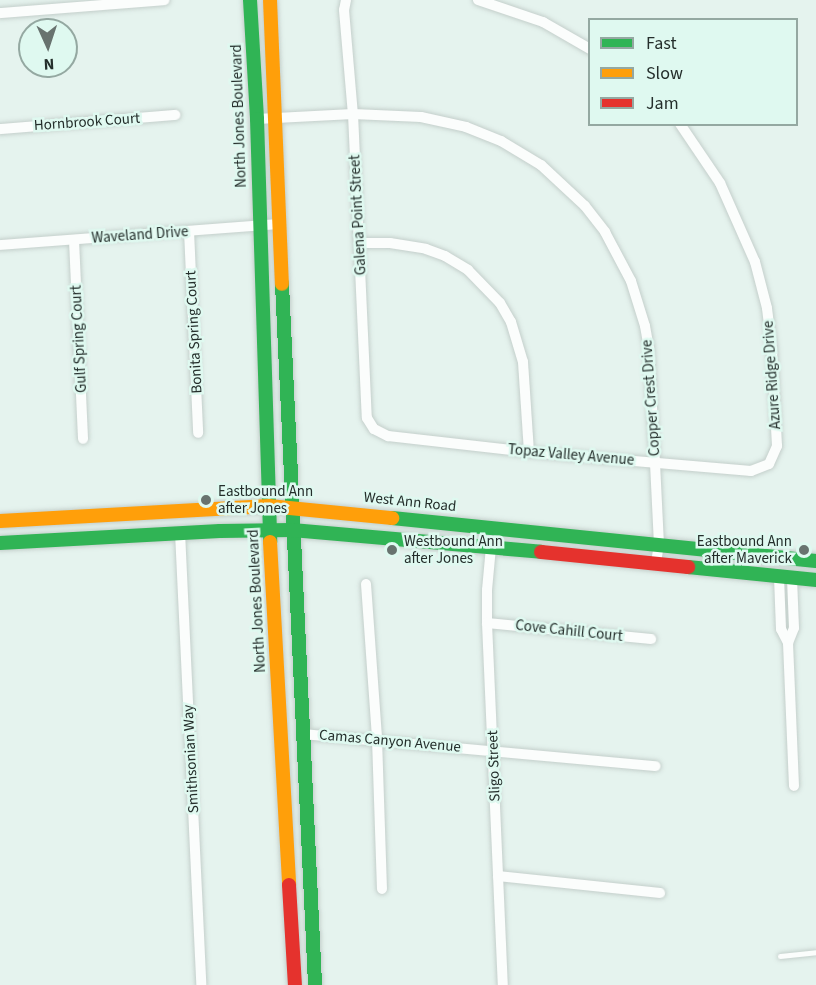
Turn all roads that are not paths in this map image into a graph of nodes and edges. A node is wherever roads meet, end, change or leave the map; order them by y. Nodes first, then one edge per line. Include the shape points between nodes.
1 (164, 0) edge
2 (250, 0) edge
3 (270, 0) edge
4 (346, 0) edge
5 (478, 0) edge
6 (0, 13) edge
7 (588, 47) edge
8 (353, 114) junction
9 (175, 115) dead end
10 (276, 118) junction
11 (257, 119) junction
12 (681, 126) edge
13 (0, 129) edge
14 (280, 224) junction
15 (259, 225) junction
16 (189, 231) junction
17 (74, 240) junction
18 (360, 243) junction
19 (0, 245) edge
20 (374, 429) joint
21 (198, 433) dead end
22 (83, 439) dead end
23 (529, 452) junction
24 (655, 463) junction
25 (769, 464) joint
26 (269, 506) junction
27 (292, 508) junction
28 (0, 521) edge
29 (269, 529) junction
30 (292, 530) junction
31 (180, 532) junction
32 (551, 533) junction
33 (0, 543) edge
34 (659, 544) junction
35 (491, 547) junction
36 (816, 561) edge
37 (656, 564) junction
38 (786, 577) junction
39 (816, 580) edge
40 (366, 584) dead end
41 (794, 616) junction
42 (780, 617) junction
43 (487, 623) junction
44 (651, 639) dead end
45 (788, 643) junction
46 (302, 734) junction
47 (377, 739) junction
48 (493, 750) junction
49 (656, 766) dead end
50 (794, 786) dead end
51 (498, 876) junction
52 (382, 889) dead end
53 (660, 892) dead end
54 (816, 952) edge
55 (780, 956) dead end
56 (201, 985) edge
57 (295, 985) edge
58 (315, 985) edge
59 (503, 985) edge

1 - 6 street
2 - 11 main road, North Jones Boulevard
3 - 10 main road
4 - 8 street, Galena Point Street
5 - 7 street via 543,22
8 - 10 street, Copper Crest Drive
8 - 18 street, Galena Point Street
8 - 24 street, Copper Crest Drive via 421,117 501,141 540,165 585,206 605,232 631,281 645,326
9 - 13 street, Hornbrook Court
10 - 11 street, Copper Crest Drive
10 - 14 main road
11 - 15 main road, North Jones Boulevard
12 - 25 street, Azure Ridge Drive via 720,183 755,262 767,308 777,446
14 - 15 street, Waveland Drive
14 - 27 main road
15 - 16 street, Waveland Drive
15 - 26 main road, North Jones Boulevard
16 - 17 street, Waveland Drive
16 - 21 street, Bonita Spring Court
17 - 19 street, Waveland Drive
17 - 22 street, Gulf Spring Court
18 - 20 street, Galena Point Street via 367,418
18 - 23 street via 390,243 445,256 483,282 500,303 511,322 524,362
20 - 23 street, Topaz Valley Avenue via 388,436
23 - 24 street, Topaz Valley Avenue
24 - 25 street, Topaz Valley Avenue via 751,471
24 - 34 street, Copper Crest Drive
26 - 27 main road, West Ann Road
26 - 28 main road, West Ann Road
26 - 29 main road, North Jones Boulevard
27 - 30 main road
27 - 32 main road, West Ann Road
29 - 30 main road
29 - 31 main road
29 - 57 main road, North Jones Boulevard
30 - 35 main road
30 - 46 main road
31 - 33 main road
31 - 56 street, Smithsonian Way
32 - 34 main road, West Ann Road
32 - 35 main road via 498,541
34 - 36 main road, West Ann Road
34 - 37 street, Copper Crest Drive
35 - 37 main road
35 - 43 street, Sligo Street
37 - 38 main road
38 - 39 main road
38 - 41 street
38 - 42 street
40 - 47 street
41 - 42 lane
41 - 45 street
42 - 45 street
43 - 44 street, Cove Cahill Court
43 - 48 street, Sligo Street
45 - 50 street
46 - 47 street, Camas Canyon Avenue
46 - 58 main road
47 - 48 street, Camas Canyon Avenue
47 - 52 street
48 - 49 street, Camas Canyon Avenue
48 - 51 street, Sligo Street
51 - 53 street
51 - 59 street, Sligo Street
54 - 55 lane

